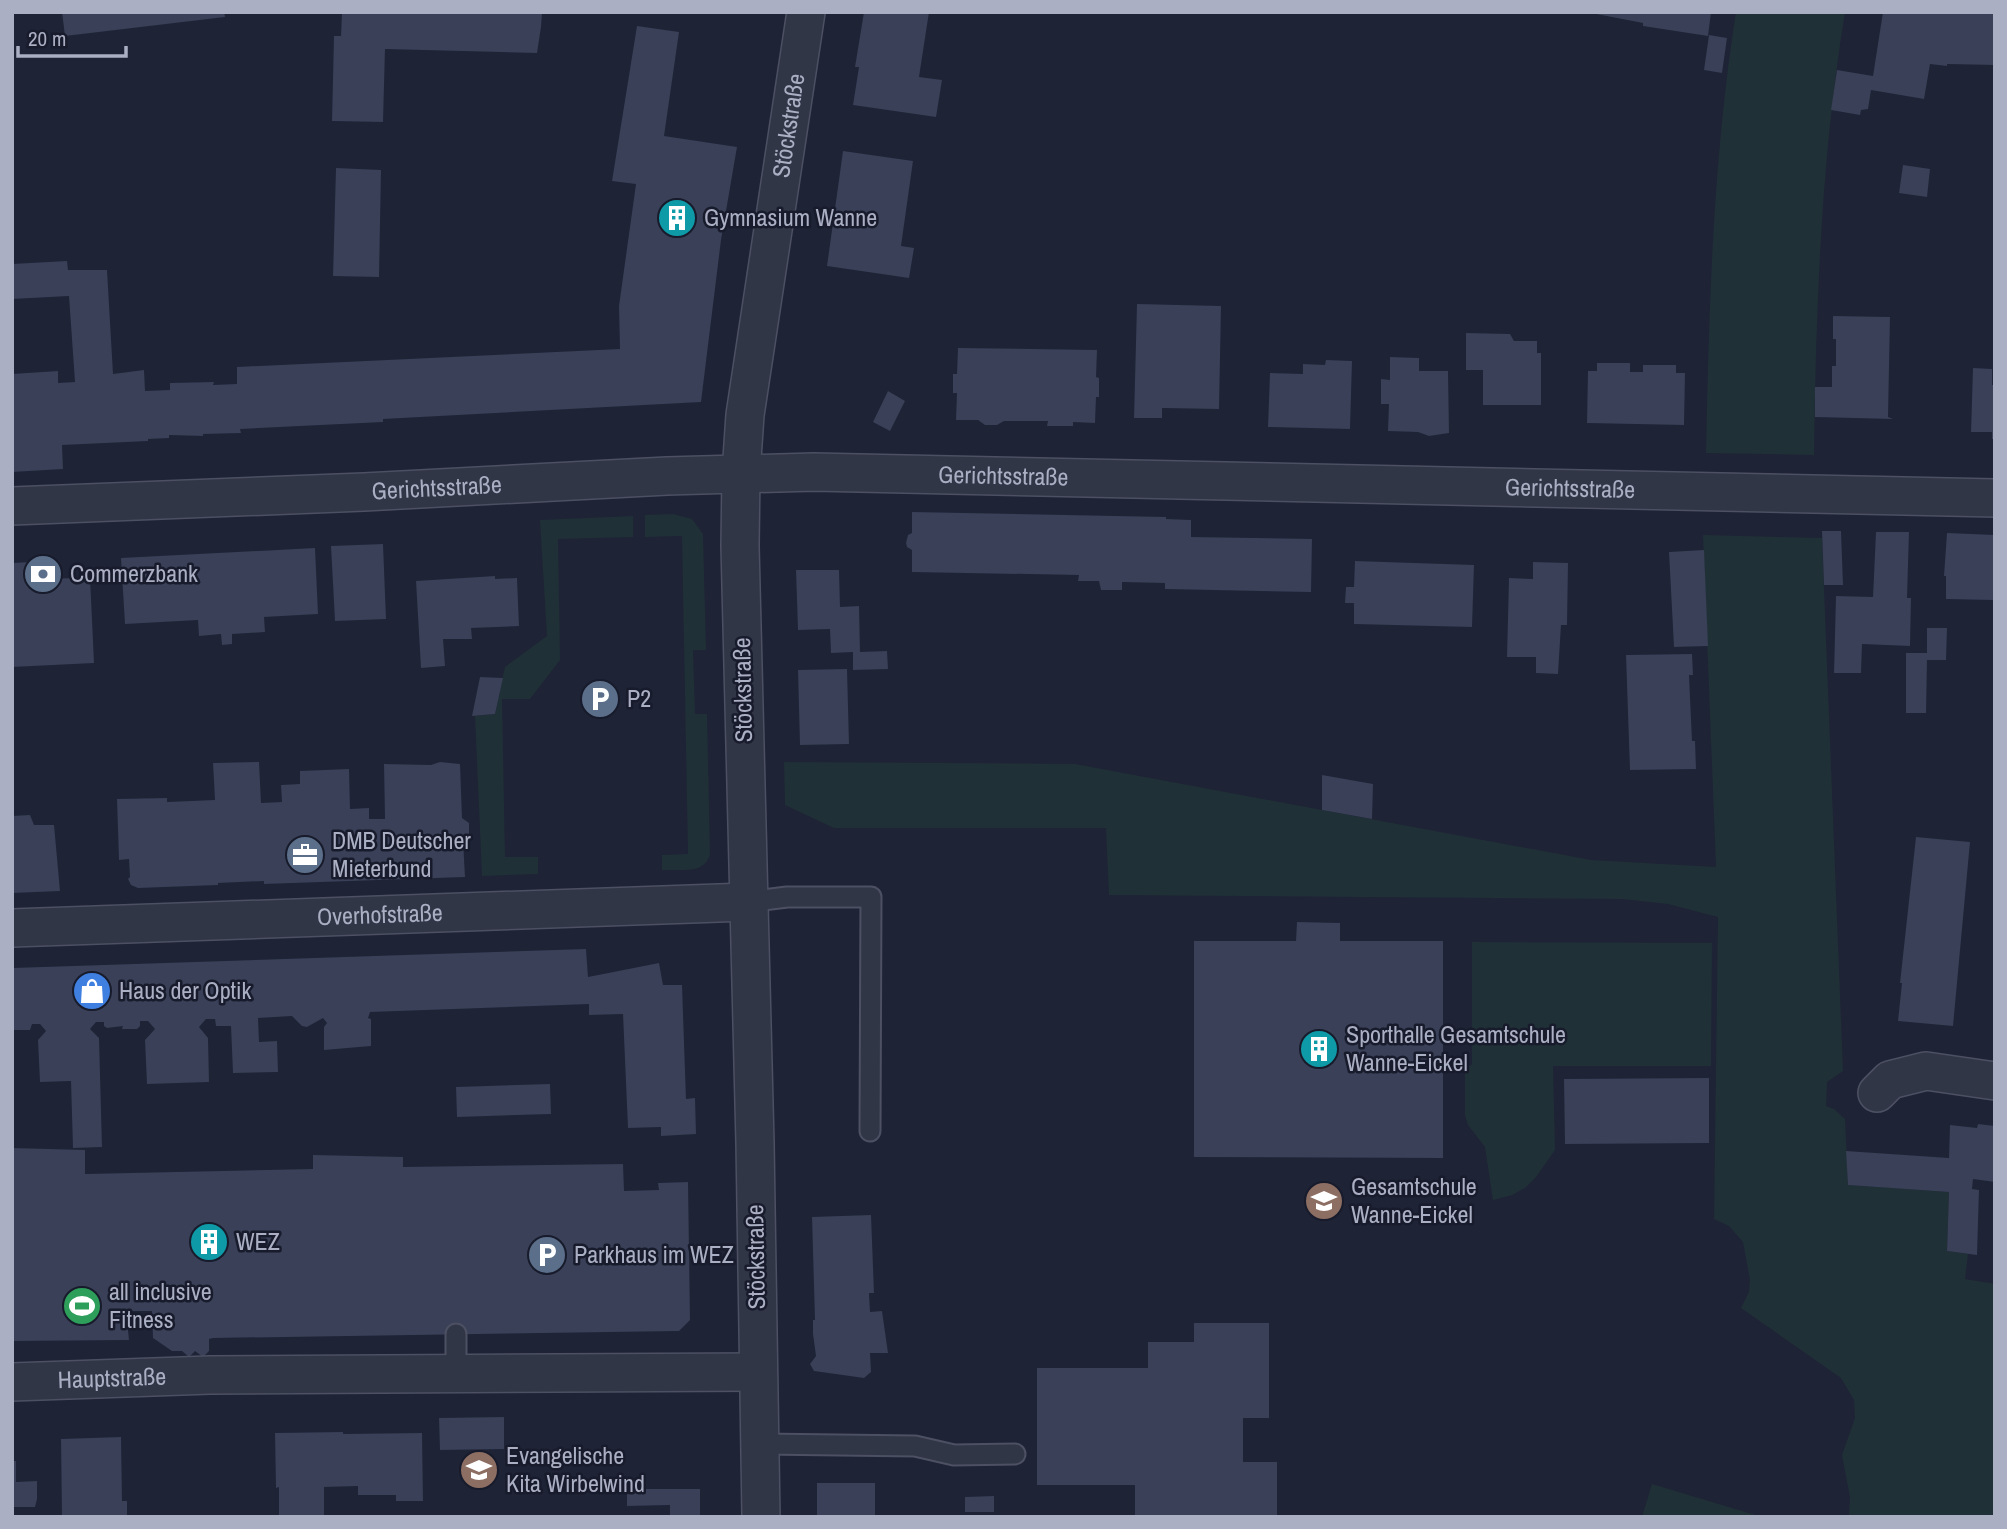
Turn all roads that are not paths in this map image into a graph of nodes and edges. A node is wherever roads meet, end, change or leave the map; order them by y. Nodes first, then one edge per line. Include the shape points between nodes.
1 (806, 12) edge
2 (741, 473) junction
3 (1995, 498) edge
4 (12, 506) edge
5 (747, 902) junction
6 (12, 928) edge
7 (1995, 1081) edge
8 (1877, 1093) dead end
9 (870, 1131) dead end
10 (456, 1334) dead end
11 (758, 1372) junction
12 (457, 1374) junction
13 (12, 1382) edge
14 (761, 1444) junction
15 (1015, 1454) dead end
16 (761, 1517) edge

1 - 2 street, Stöckstraße via 745,415
2 - 3 street, Gerichtsstraße
2 - 4 street, Gerichtsstraße
2 - 5 street, Stöckstraße
5 - 6 street, Overhofstraße
5 - 9 lane via 871,897
5 - 11 street, Stöckstraße
7 - 8 street via 1926,1071 1890,1080
10 - 12 lane
11 - 12 street
11 - 14 street, Stöckstraße
12 - 13 street, Hauptstraße
14 - 15 lane
14 - 16 street, Stöckstraße

